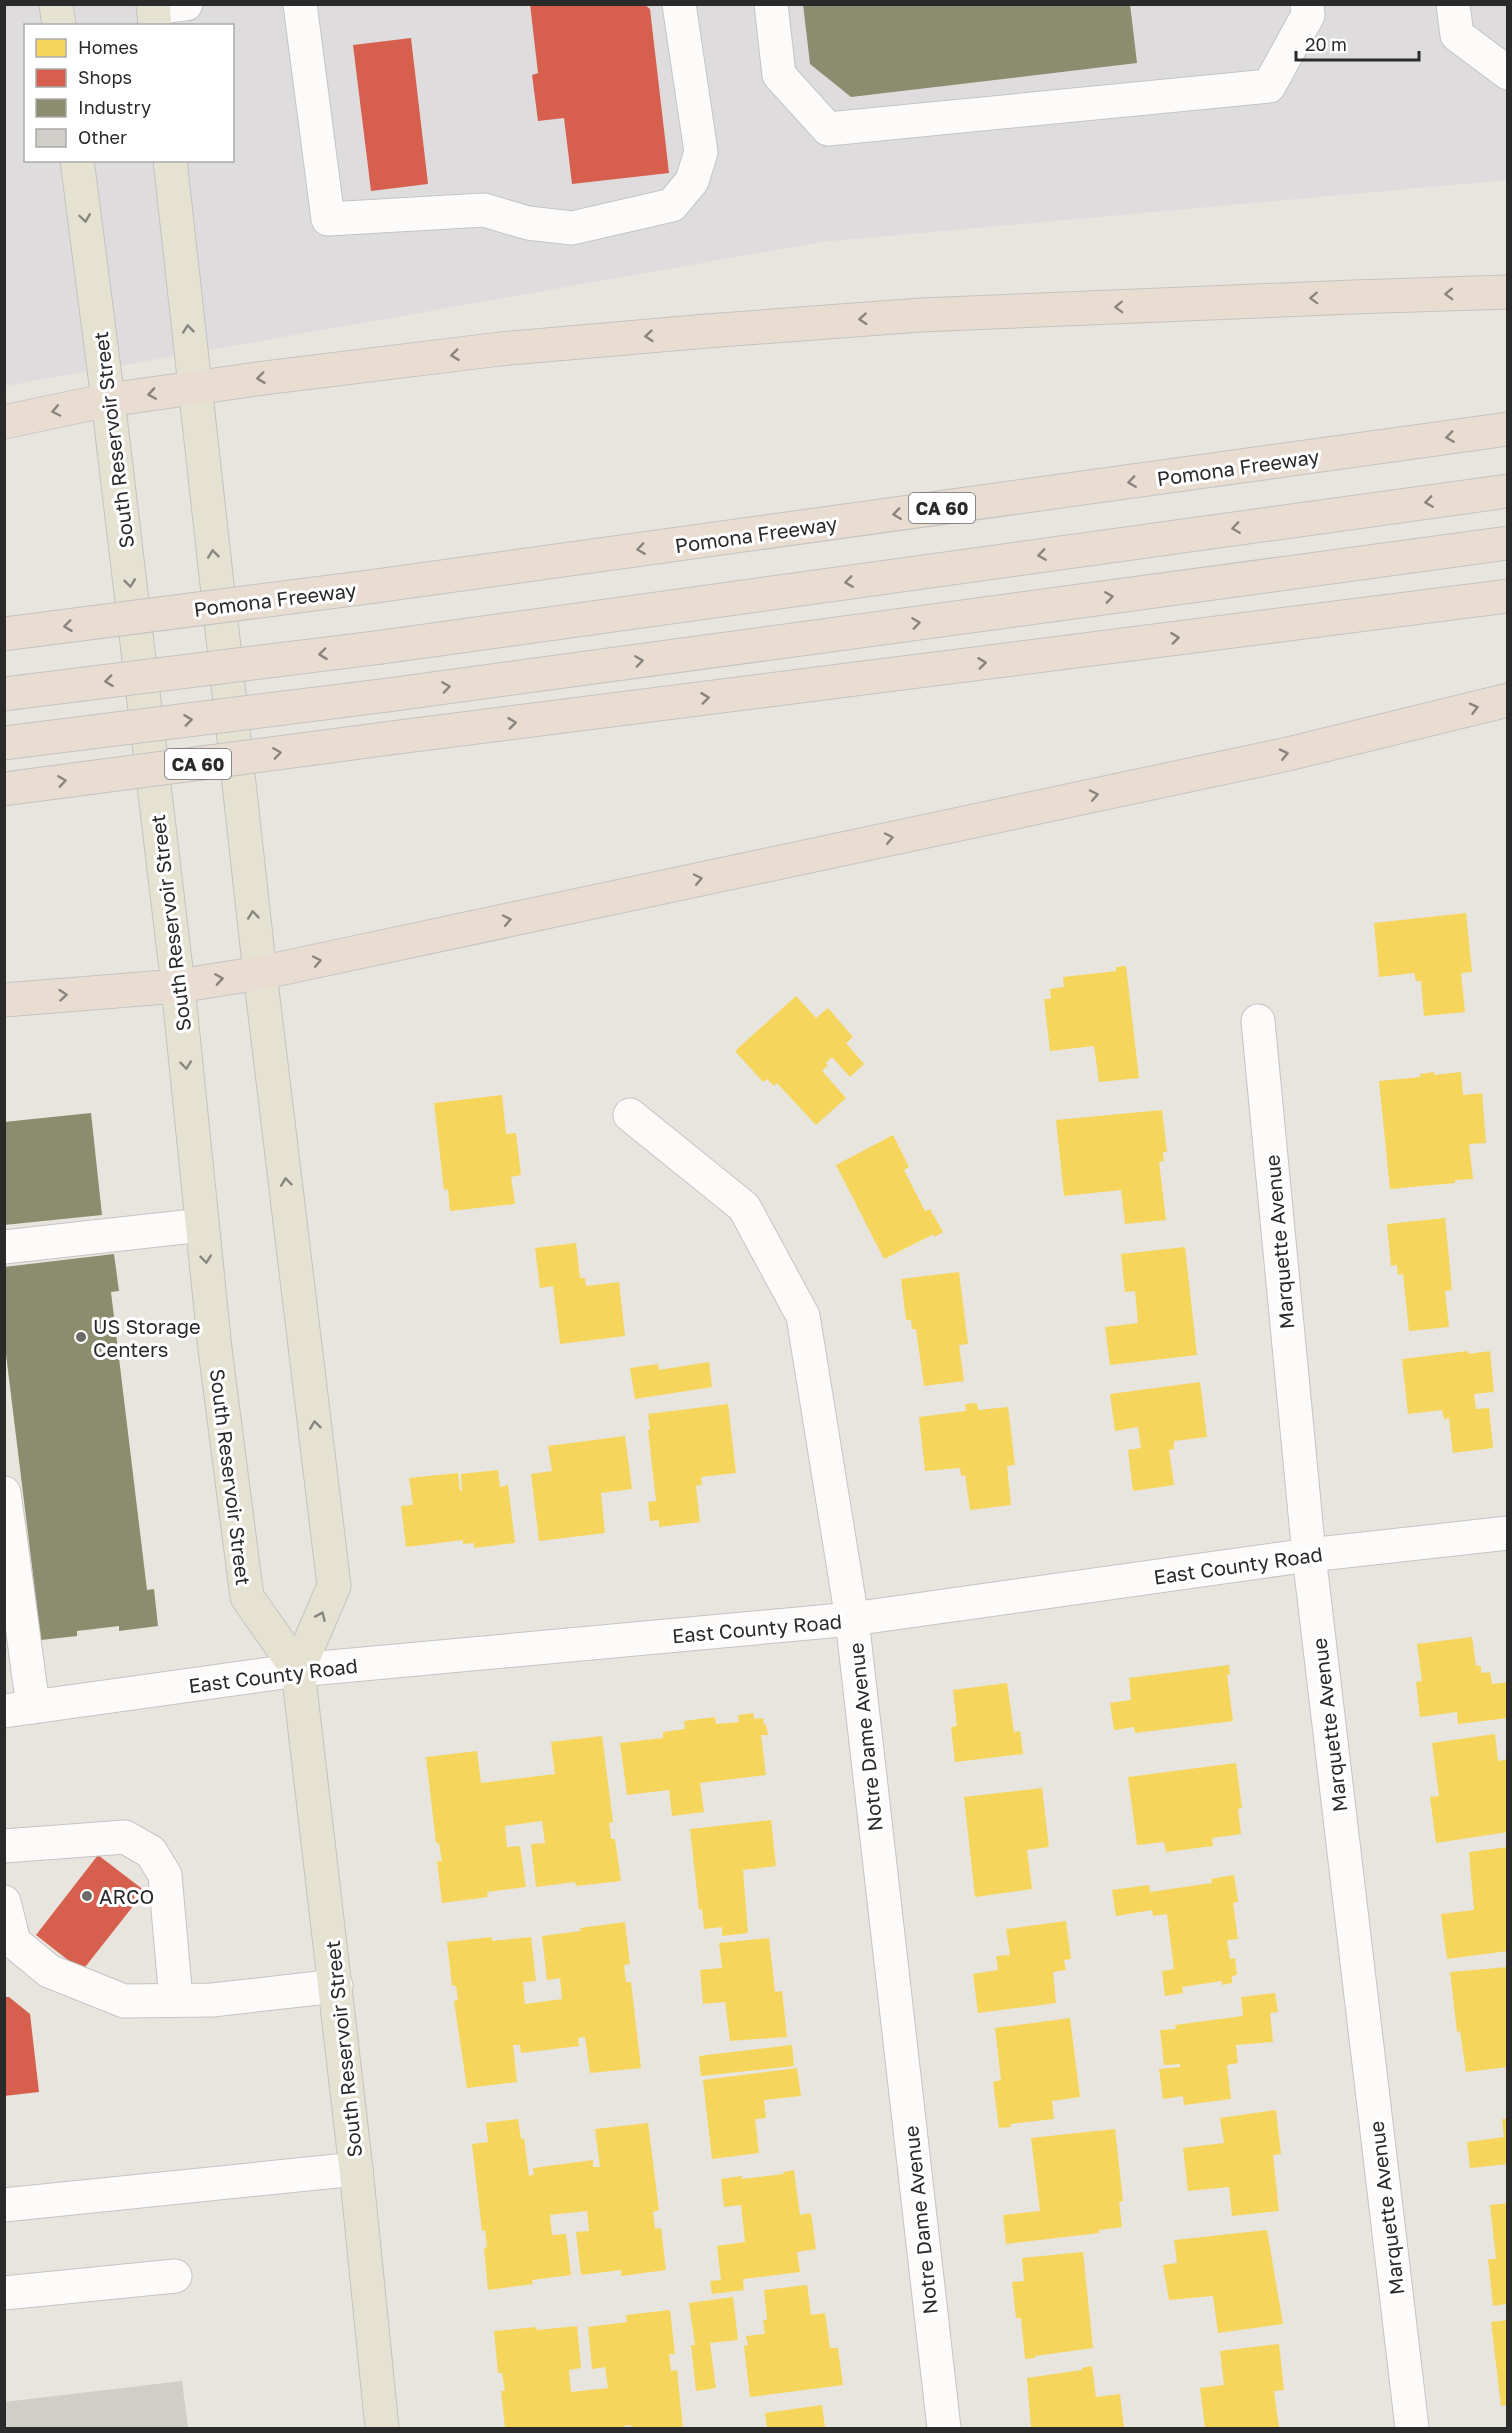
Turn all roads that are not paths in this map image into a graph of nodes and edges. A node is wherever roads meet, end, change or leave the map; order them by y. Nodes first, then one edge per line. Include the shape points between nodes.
1 (56, 4) edge
2 (186, 4) edge
3 (300, 4) edge
4 (679, 4) edge
5 (771, 4) edge
6 (1306, 4) edge
7 (1453, 4) edge
8 (154, 13) edge
9 (59, 24) edge
10 (1508, 73) edge
11 (77, 162) edge
12 (170, 162) edge
13 (1508, 292) edge
14 (195, 387) junction
15 (108, 400) junction
16 (4, 422) edge
17 (1508, 429) edge
18 (1508, 491) edge
19 (1508, 543) edge
20 (1508, 596) edge
21 (4, 634) edge
22 (4, 694) edge
23 (1508, 700) edge
24 (4, 743) edge
25 (4, 789) edge
26 (260, 973) junction
27 (178, 986) junction
28 (4, 1000) edge
29 (1258, 1021) dead end
30 (630, 1115) dead end
31 (202, 1225) junction
32 (4, 1247) edge
33 (4, 1493) edge
34 (1508, 1533) edge
35 (8, 1551) edge
36 (1309, 1555) junction
37 (852, 1619) junction
38 (298, 1670) junction
39 (19, 1709) edge
40 (4, 1846) edge
41 (4, 1902) edge
42 (336, 1986) junction
43 (176, 2000) junction
44 (356, 2169) junction
45 (4, 2205) edge
46 (175, 2276) dead end
47 (4, 2293) edge
48 (381, 2428) edge
49 (944, 2428) edge
50 (1412, 2428) edge

1 - 9 main road
2 - 8 street
3 - 4 street via 328,219 484,210 528,223 572,228 672,206 692,181 701,153
5 - 6 street via 779,75 828,129 1269,86 1308,15
7 - 10 street via 1457,34
11 -> 15 main road, South Reservoir Street
14 -> 12 main road
13 -> 14 highway via 933,315 719,330 500,349
14 -> 15 highway
26 -> 14 main road
15 -> 16 highway
15 -> 27 main road, South Reservoir Street
17 -> 21 highway, Pomona Freeway / CA 60, bridge
18 -> 22 highway, bridge via 381,647
24 -> 19 highway, bridge via 388,695
25 -> 20 highway, CA 60, bridge
26 -> 23 highway via 1276,756
27 -> 26 highway
38 -> 26 main road via 334,1586
28 -> 27 highway
27 -> 31 main road, South Reservoir Street
29 - 36 street, Marquette Avenue
30 - 37 street, Notre Dame Avenue via 744,1207 803,1316
31 - 32 street
31 -> 38 main road, South Reservoir Street via 247,1597
33 - 35 street
34 - 36 street, East County Road
35 - 39 street
36 - 37 street, East County Road
36 - 50 street, Marquette Avenue
37 - 38 street, East County Road
37 - 49 street, Notre Dame Avenue
38 - 39 street, East County Road
38 - 42 main road, South Reservoir Street
40 - 43 street via 125,1837 151,1852 165,1875
41 - 43 street via 14,1942 49,1971 124,2001
42 - 43 street via 212,2000
42 - 44 main road, South Reservoir Street
44 - 45 street
44 - 48 main road, South Reservoir Street
46 - 47 street

